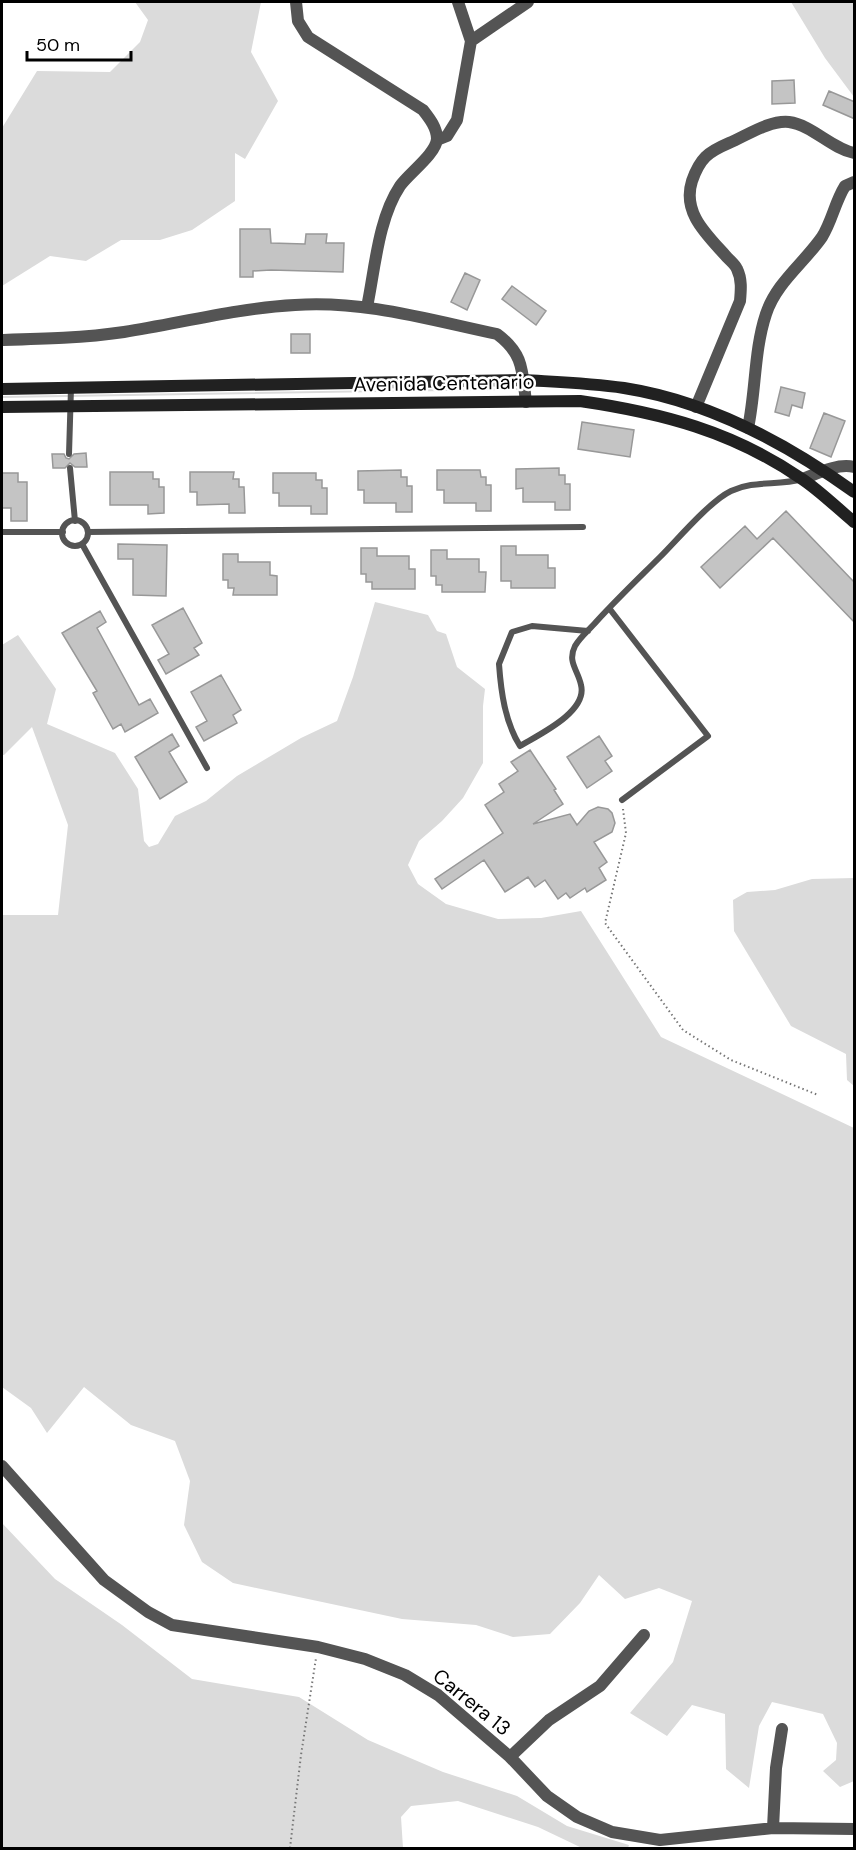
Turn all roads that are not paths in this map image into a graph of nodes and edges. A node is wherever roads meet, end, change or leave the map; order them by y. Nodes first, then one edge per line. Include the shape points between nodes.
1 (296, 2) edge
2 (458, 2) edge
3 (528, 2) edge
4 (471, 41) junction
5 (437, 140) junction
6 (855, 153) edge
7 (855, 182) edge
8 (367, 307) junction
9 (2, 340) edge
10 (524, 380) junction
11 (2, 388) edge
12 (71, 388) junction
13 (526, 402) junction
14 (71, 405) junction
15 (2, 406) edge
16 (696, 407) junction
17 (748, 428) junction
18 (69, 454) dead end
19 (855, 467) edge
20 (70, 468) dead end
21 (824, 471) junction
22 (803, 479) junction
23 (854, 492) edge
24 (75, 521) junction
25 (855, 522) edge
26 (584, 527) dead end
27 (2, 532) edge
28 (63, 532) junction
29 (88, 532) junction
30 (82, 544) junction
31 (609, 608) junction
32 (588, 631) junction
33 (207, 768) dead end
34 (622, 800) road end
35 (2, 1466) edge
36 (644, 1635) dead end
37 (782, 1728) dead end
38 (510, 1757) junction
39 (773, 1828) junction
40 (855, 1829) edge

1 - 5 street via 298,21 308,37 423,110 433,123
2 - 4 street
3 - 4 street
4 - 5 street via 457,120 447,136
5 - 8 street via 433,150 400,186 386,213
6 - 16 street via 796,123 786,122 709,152 697,168 689,189 691,208 697,223 737,269 741,284 740,301
7 - 17 street via 845,186 823,235 778,289 766,315
8 - 9 street via 285,305 121,332
8 - 10 street via 497,334 511,345
10 - 12 main road
10 - 13 street
10 - 16 main road via 626,388
11 - 12 main road
12 - 14 lane
13 - 14 main road, Avenida Centenario
13 - 22 main road, Avenida Centenario via 580,401 670,417 722,435
14 - 15 main road, Avenida Centenario
14 - 18 lane
16 - 17 main road
17 - 21 main road
19 - 21 street via 846,465
20 - 24 lane
21 - 22 street
21 - 23 main road
22 - 25 main road, Avenida Centenario
22 - 31 lane via 747,484 719,497
24 - 28 lane via 66,525
24 - 29 lane via 83,523
26 - 29 lane
27 - 28 lane
28 - 30 lane via 69,544
29 - 30 lane
30 - 33 lane
31 - 32 lane
31 - 34 lane via 708,736
32 - 32 lane via 571,654 582,686 581,697 564,719 520,746 511,732 499,664 512,632 532,626
35 - 38 street, Carrera 13 via 104,1580 148,1612 172,1625 318,1647 405,1675 438,1695
36 - 38 street via 600,1686 549,1720
37 - 39 street
38 - 39 street, Carrera 13 via 548,1796 577,1818 612,1832 660,1840
39 - 40 street, Carrera 13

